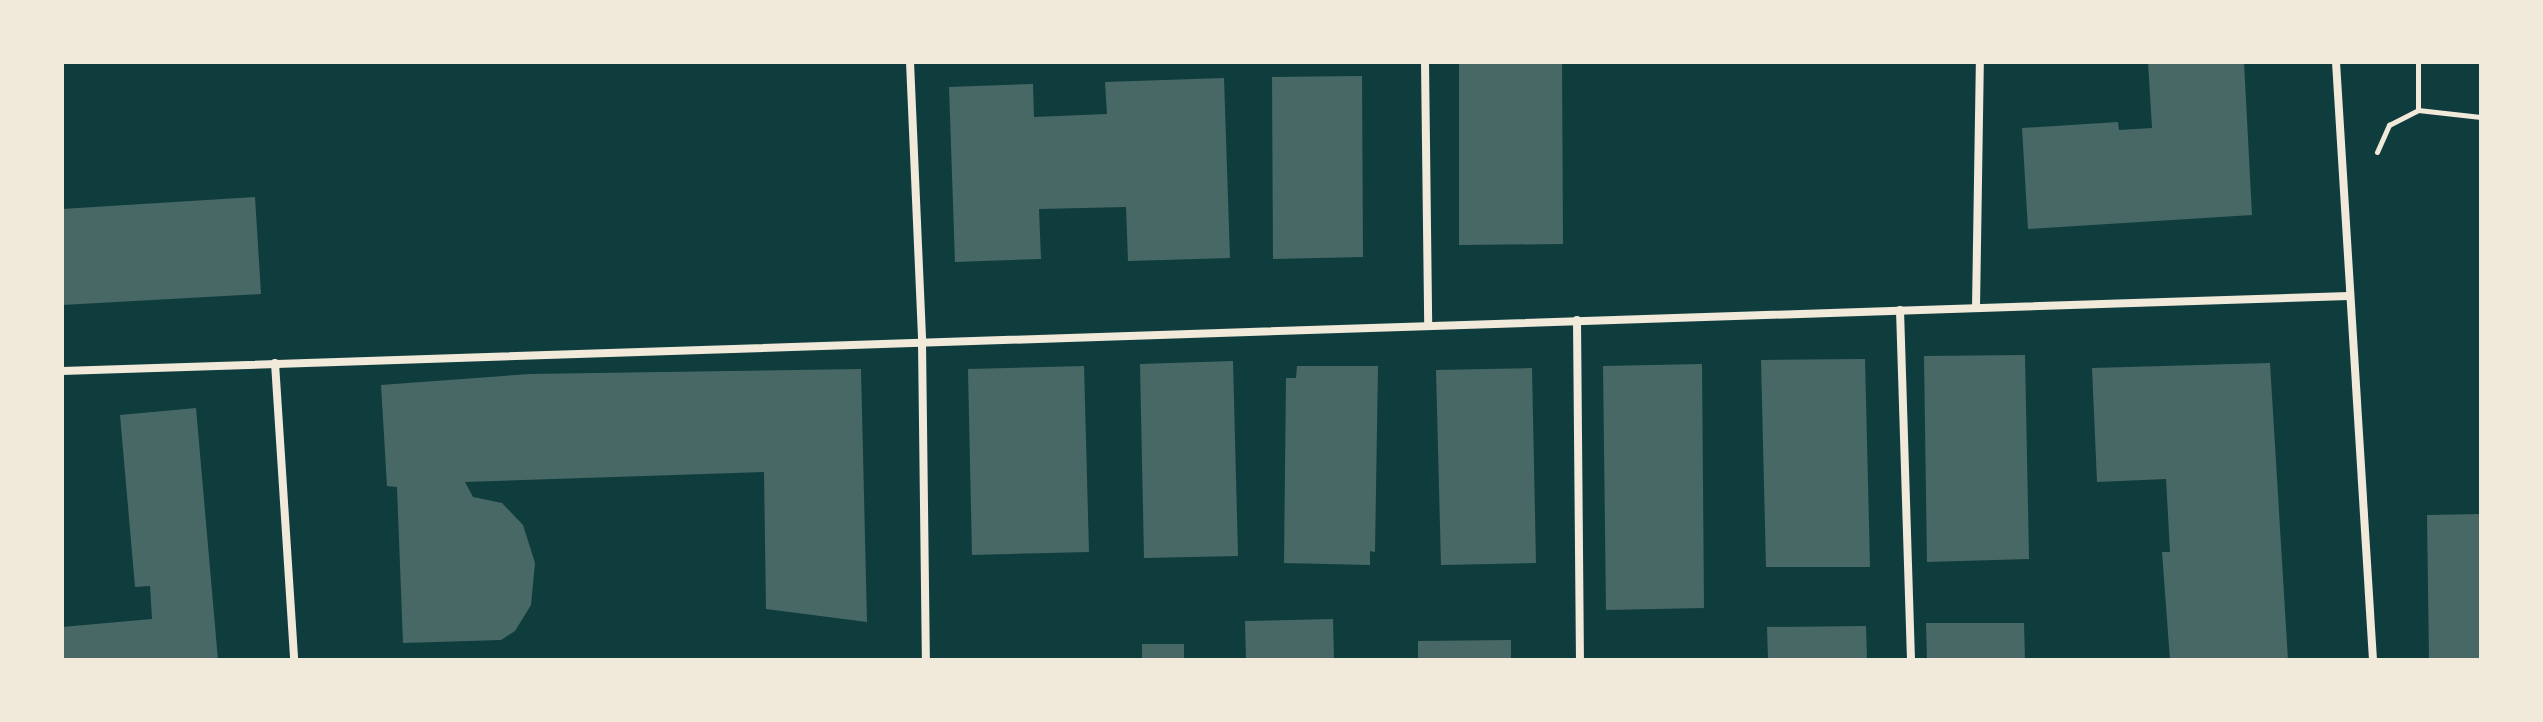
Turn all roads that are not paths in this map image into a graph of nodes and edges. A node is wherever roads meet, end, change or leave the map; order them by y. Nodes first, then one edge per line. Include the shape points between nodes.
1 (910, 62) edge
2 (1425, 62) edge
3 (1980, 62) edge
4 (2336, 62) edge
5 (2349, 296) junction
6 (1976, 308) junction
7 (1900, 310) junction
8 (1577, 320) junction
9 (1428, 325) junction
10 (922, 342) junction
11 (275, 363) junction
12 (62, 371) edge
13 (294, 660) edge
14 (926, 660) edge
15 (1580, 660) edge
16 (1911, 660) edge
17 (2373, 660) edge

1 - 10 street
2 - 9 street
3 - 6 street
4 - 5 street
5 - 6 street
5 - 17 street
6 - 7 street
7 - 8 street
7 - 16 street
8 - 9 street
8 - 15 street
9 - 10 street
10 - 11 street
10 - 14 street
11 - 12 street
11 - 13 street

